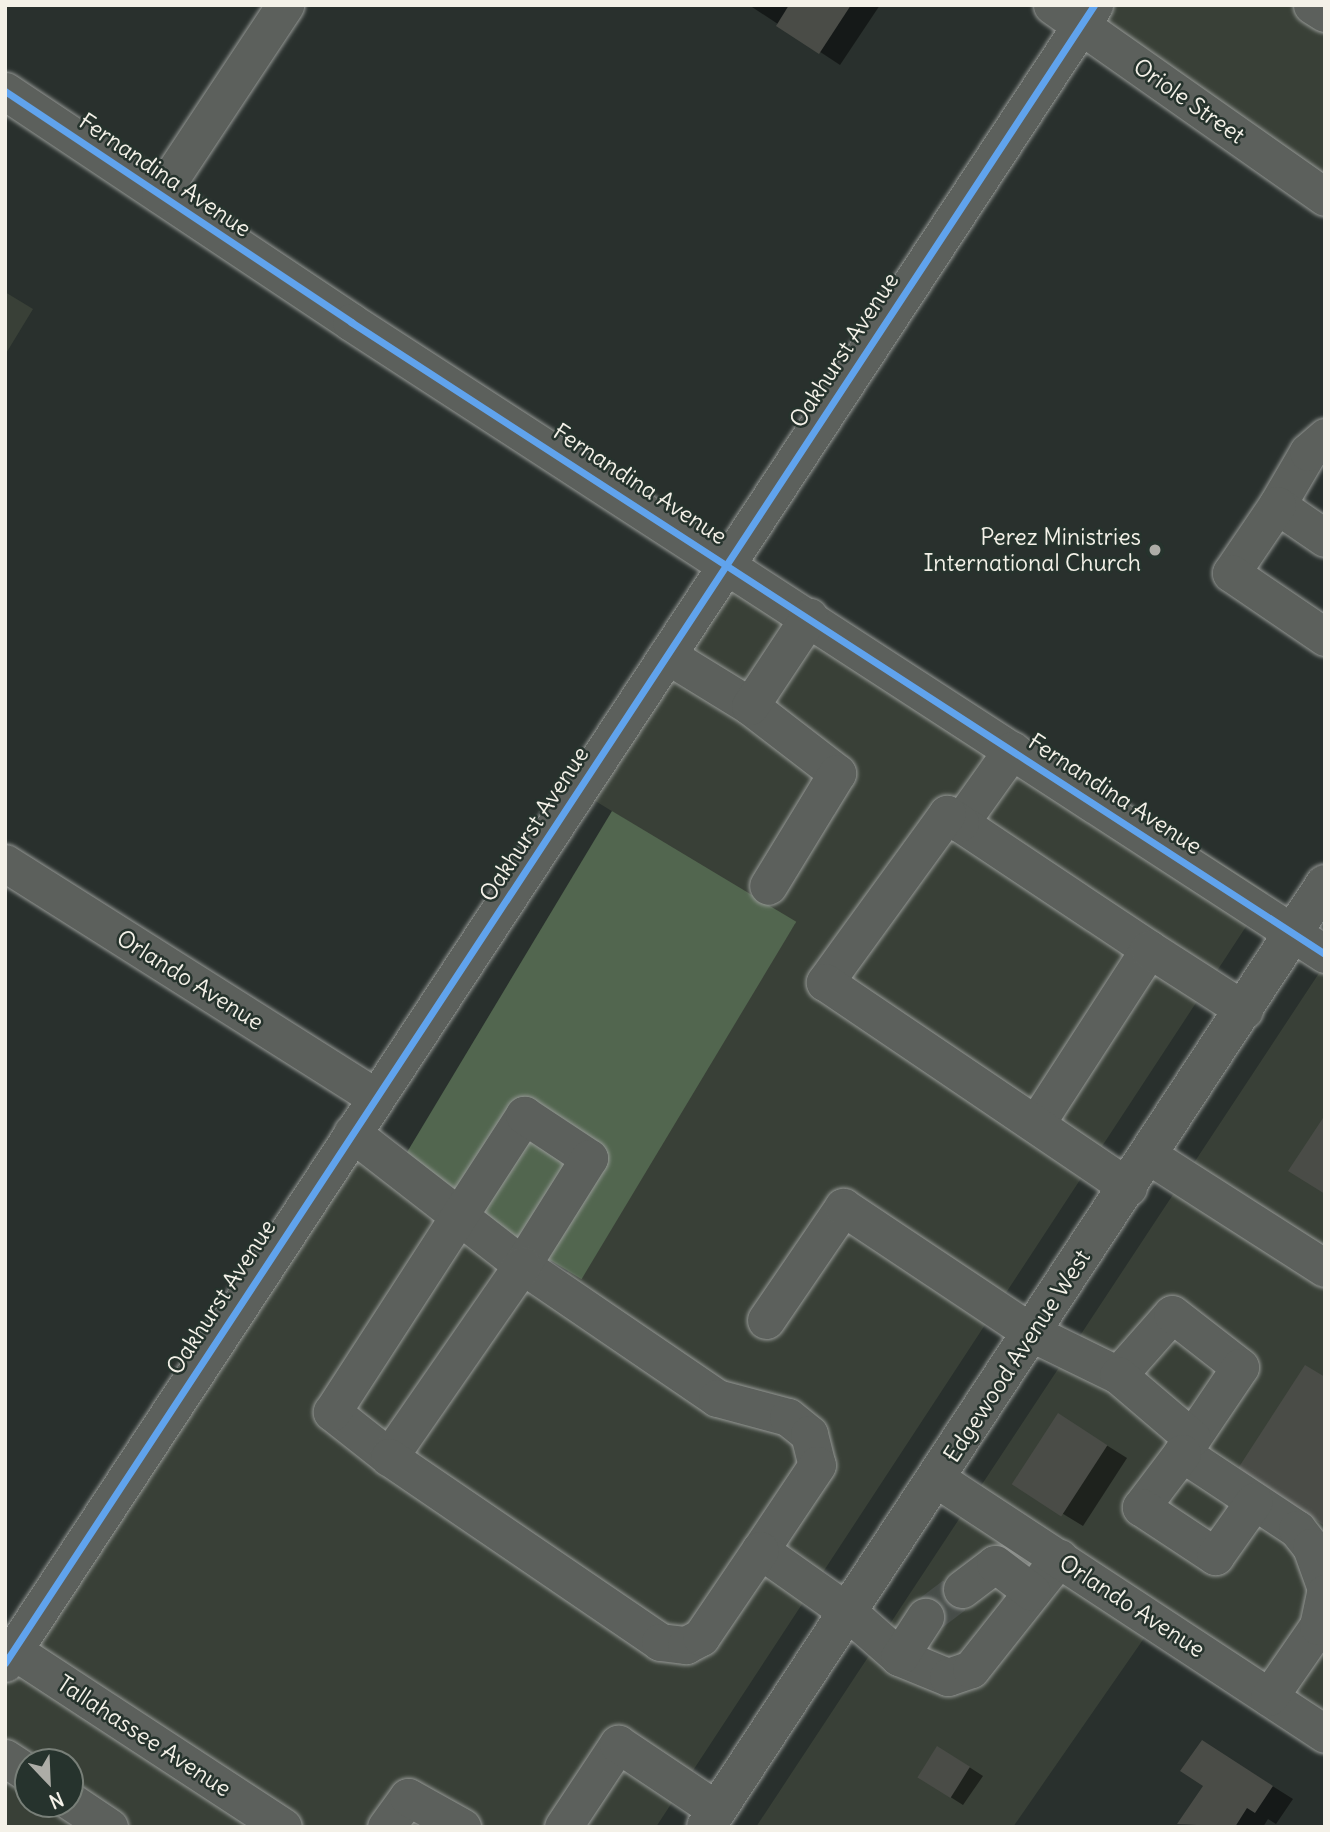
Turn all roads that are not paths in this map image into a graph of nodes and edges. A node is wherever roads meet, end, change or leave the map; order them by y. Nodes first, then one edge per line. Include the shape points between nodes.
1 (285, 5) edge
2 (1312, 5) edge
3 (1076, 12) edge
4 (1325, 13) edge
5 (5, 91) edge
6 (160, 194) junction
7 (1325, 197) edge
8 (1325, 437) edge
9 (1277, 505) junction
10 (1325, 538) edge
11 (727, 563) junction
12 (809, 617) junction
13 (1325, 637) edge
14 (667, 655) junction
15 (750, 706) junction
16 (1012, 750) junction
17 (960, 823) junction
18 (5, 863) edge
19 (1325, 884) edge
20 (768, 886) dead end
21 (1292, 934) junction
22 (1149, 950) junction
23 (1325, 954) edge
24 (1244, 1010) junction
25 (375, 1097) junction
26 (1037, 1122) junction
27 (352, 1133) junction
28 (1138, 1171) junction
29 (460, 1217) junction
30 (522, 1265) junction
31 (1325, 1268) edge
32 (766, 1320) dead end
33 (1032, 1333) junction
34 (1118, 1375) junction
35 (1187, 1446) junction
36 (389, 1457) junction
37 (937, 1479) junction
38 (1254, 1501) junction
39 (760, 1550) junction
40 (1059, 1558) junction
41 (1325, 1586) edge
42 (962, 1589) tunnel mouth
43 (1032, 1592) junction
44 (1325, 1593) edge
45 (848, 1612) junction
46 (925, 1617) tunnel mouth
47 (8, 1653) edge
48 (899, 1657) junction
49 (1269, 1696) junction
50 (1325, 1734) edge
51 (84, 1810) edge
52 (711, 1819) edge
53 (109, 1827) edge
54 (283, 1827) edge
55 (386, 1827) edge
56 (462, 1827) edge
57 (563, 1827) edge

1 - 6 street
2 - 4 street
3 - 7 street, Oriole Street
3 - 11 street, Oakhurst Avenue
5 - 6 street, Fernandina Avenue
6 - 11 street, Fernandina Avenue
8 - 9 street via 1308,452
9 - 10 street
9 - 13 street via 1231,573
11 - 12 street, Fernandina Avenue
11 - 14 street, Oakhurst Avenue
12 - 15 street
12 - 16 street, Fernandina Avenue
14 - 15 street
14 - 25 street, Oakhurst Avenue
15 - 20 street via 837,773
16 - 17 street
16 - 21 street, Fernandina Avenue
17 - 22 street
17 - 26 street via 947,814 825,982 835,993
18 - 25 street, Orlando Avenue
19 - 21 main road, Edgewood Avenue West
21 - 23 street, Fernandina Avenue
21 - 24 main road, Edgewood Avenue West
22 - 24 street
22 - 26 street
24 - 28 main road, Edgewood Avenue West
25 - 27 street, Oakhurst Avenue
26 - 28 street
27 - 29 street
27 - 47 street, Oakhurst Avenue
28 - 31 street
28 - 33 main road, Edgewood Avenue West
29 - 30 street
29 - 30 street via 524,1115 589,1158
29 - 36 street via 332,1412
30 - 36 street
30 - 39 street via 717,1398 788,1417 809,1434 817,1465
32 - 33 street via 843,1207
33 - 34 street
33 - 37 main road, Edgewood Avenue West
34 - 35 street
34 - 35 street via 1171,1314 1240,1367
35 - 38 street
35 - 38 street via 1141,1507 1215,1556
36 - 39 street via 660,1642 686,1645 701,1637
37 - 40 street, Orlando Avenue
37 - 45 main road, Edgewood Avenue West
38 - 41 street via 1297,1529 1311,1546
39 - 45 street
40 - 43 street
40 - 49 street, Orlando Avenue
42 - 43 street via 995,1564
43 - 48 street via 971,1669 947,1677
44 - 49 street via 1318,1626
45 - 48 street
45 - 52 main road, Edgewood Avenue West
46 - 48 street
47 - 54 street, Tallahassee Avenue
49 - 50 street, Orlando Avenue
51 - 53 street
52 - 57 street via 618,1744
55 - 56 street via 408,1797

